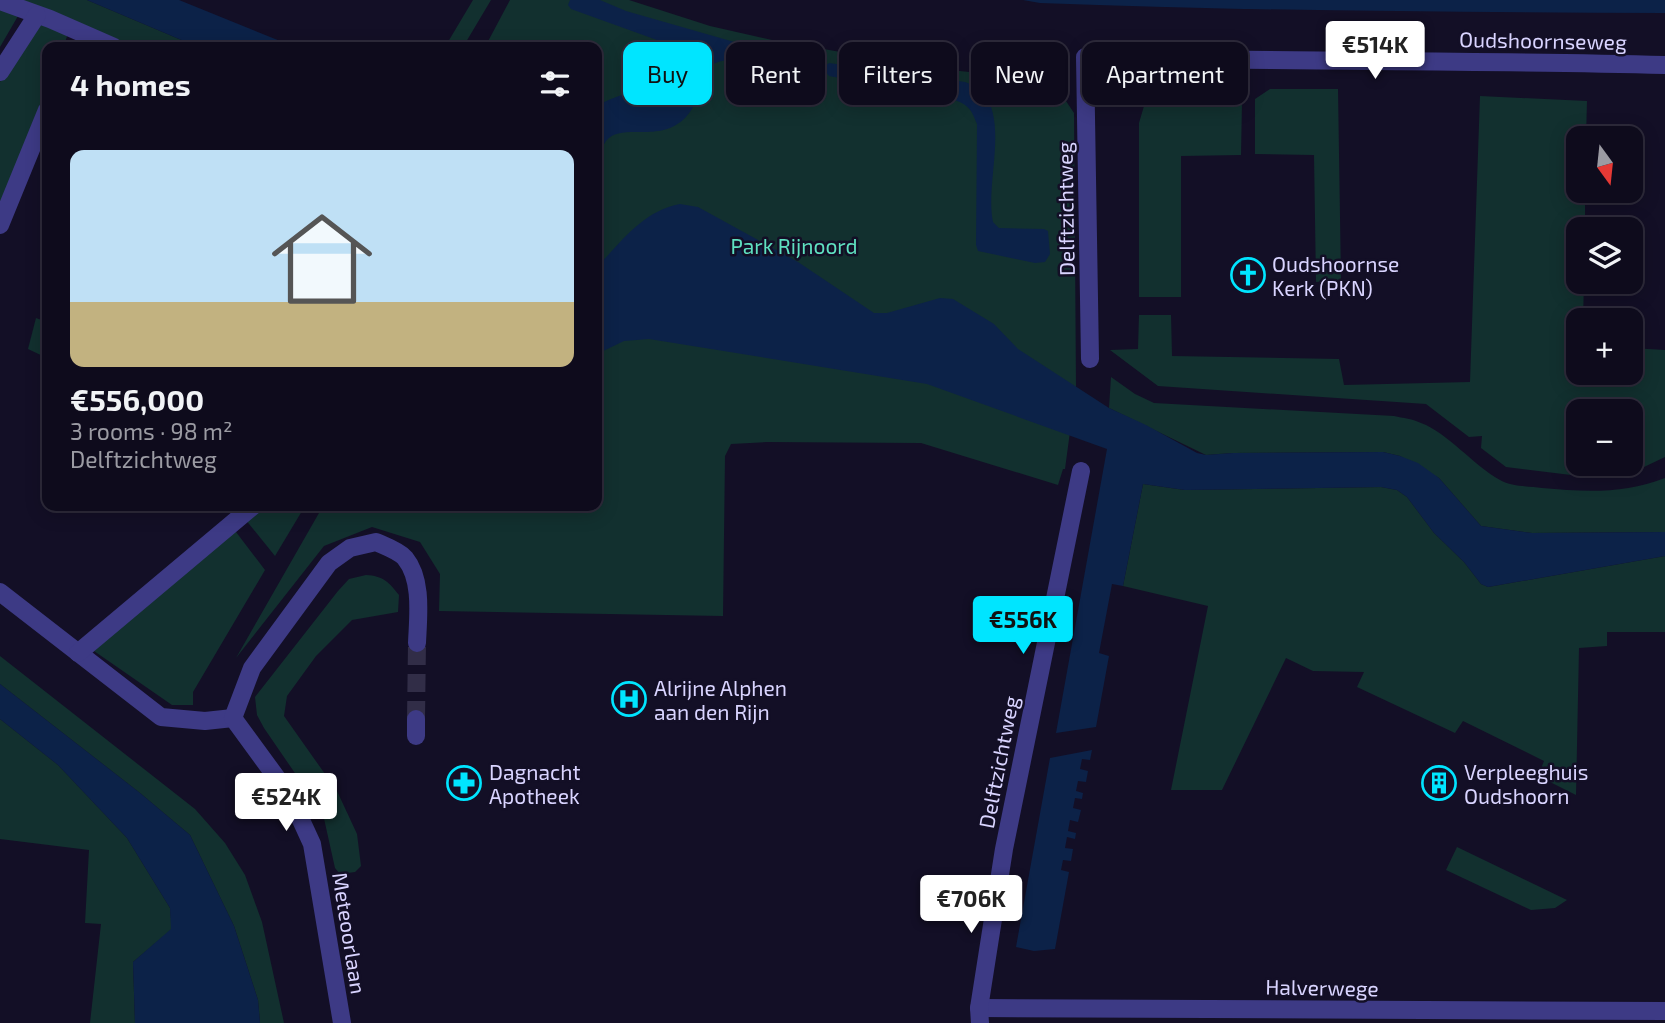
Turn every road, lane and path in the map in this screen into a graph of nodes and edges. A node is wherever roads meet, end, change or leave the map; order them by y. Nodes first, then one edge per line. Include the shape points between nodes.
1 (0, 1) edge
2 (37, 15) junction
3 (76, 40) edge
4 (1248, 62) edge
5 (1665, 65) edge
6 (0, 72) edge
7 (1086, 105) edge
8 (42, 122) edge
9 (0, 225) edge
10 (1090, 359) dead end
11 (1081, 471) dead end
12 (247, 511) edge
13 (0, 592) edge
14 (417, 643) tunnel mouth
15 (78, 653) junction
16 (233, 718) junction
17 (1665, 1011) edge
18 (980, 1016) edge
19 (342, 1023) edge

1 - 2 street
2 - 3 street
2 - 6 street
4 - 5 street, Oudshoornseweg
7 - 10 street, Delftzichtweg
8 - 9 street
11 - 18 street, Delftzichtweg via 1004,849
12 - 15 street
13 - 15 street
14 - 16 street via 414,576 404,556 376,542 350,548 329,564 252,668
15 - 16 street via 161,717
16 - 19 street, Meteoorlaan via 290,796 312,844
17 - 18 street, Halverwege

